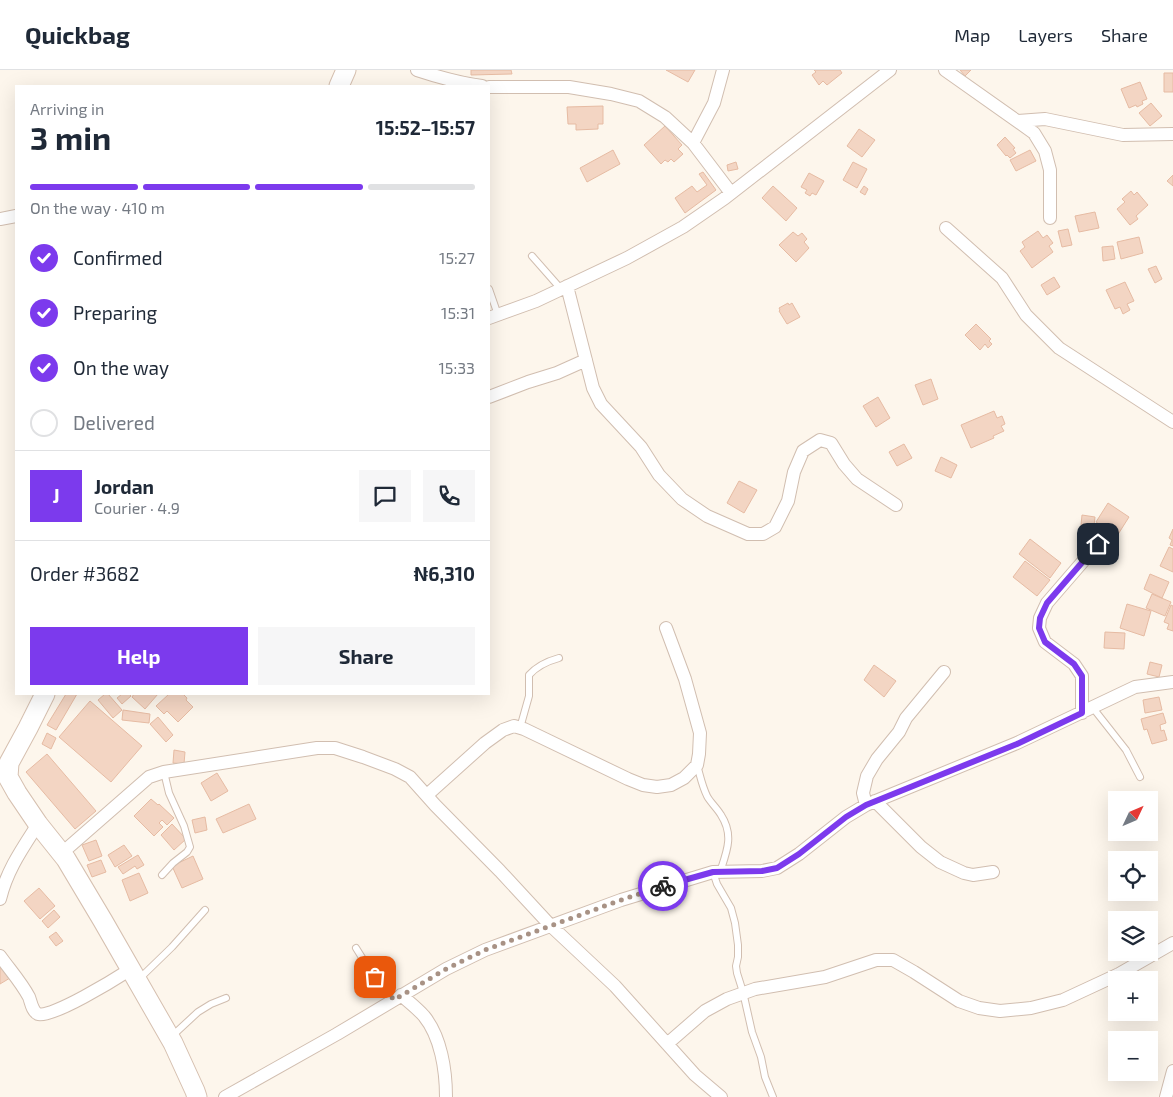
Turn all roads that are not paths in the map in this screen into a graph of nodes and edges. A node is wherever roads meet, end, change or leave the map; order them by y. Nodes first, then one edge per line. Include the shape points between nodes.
1 (346, 70) edge
2 (417, 70) edge
3 (723, 70) edge
4 (890, 70) edge
5 (945, 70) edge
6 (339, 85) edge
7 (473, 85) edge
8 (490, 87) edge
9 (1018, 121) junction
10 (1173, 134) edge
11 (693, 143) junction
12 (731, 193) junction
13 (15, 216) edge
14 (1050, 218) dead end
15 (0, 219) edge
16 (946, 228) dead end
17 (532, 256) dead end
18 (564, 288) junction
19 (490, 296) edge
20 (493, 316) edge
21 (586, 360) junction
22 (490, 398) edge
23 (1173, 422) edge
24 (896, 505) dead end
25 (1098, 544) dead end
26 (666, 628) dead end
27 (559, 658) dead end
28 (944, 672) dead end
29 (1173, 682) edge
30 (44, 695) edge
31 (1087, 710) junction
32 (520, 728) junction
33 (697, 766) junction
34 (164, 772) junction
35 (4, 774) edge
36 (1140, 777) dead end
37 (427, 795) junction
38 (870, 803) junction
39 (38, 824) junction
40 (62, 854) junction
41 (716, 872) junction
42 (993, 872) dead end
43 (162, 875) dead end
44 (0, 899) edge
45 (205, 910) dead end
46 (550, 925) junction
47 (1173, 943) edge
48 (356, 948) dead end
49 (0, 956) edge
50 (134, 975) junction
51 (743, 992) junction
52 (226, 998) dead end
53 (398, 998) junction
54 (170, 1038) junction
55 (667, 1044) junction
56 (1173, 1071) edge
57 (197, 1097) edge
58 (225, 1097) edge
59 (446, 1097) edge
60 (721, 1097) edge
61 (772, 1097) edge
62 (1166, 1097) edge

1 - 6 main road
2 - 7 street
3 - 11 street via 714,103
4 - 12 street
5 - 9 street
8 - 11 street via 569,87 639,101 665,117
9 - 10 street via 1045,119 1123,135
9 - 14 street via 1034,133 1045,151 1050,170
11 - 12 street
12 - 18 street via 684,227
13 - 15 street
16 - 23 street via 1002,278 1026,315 1059,348
17 - 18 lane
18 - 20 street
18 - 21 street
19 - 20 lane
21 - 22 street
21 - 24 street via 601,404 640,447 659,475 682,499 707,516 748,534 763,534 775,527 788,500 803,451 820,440 831,443 857,479
25 - 31 street via 1047,603 1039,628 1045,642 1074,664 1082,676
26 - 33 street via 700,733
27 - 32 lane via 529,675 530,696
28 - 38 street via 906,718 867,776 863,793
29 - 31 street via 1135,687
30 - 35 main road
31 - 36 lane via 1126,750
31 - 38 street via 1017,744
32 - 33 street via 643,785 671,785
32 - 37 street via 514,726 504,730 485,743
33 - 41 lane via 708,797 727,824 728,847
34 - 37 street via 317,748 336,748 395,769 410,777
34 - 40 street via 149,777
34 - 43 lane via 190,847
35 - 39 main road
37 - 46 street
38 - 41 street via 777,868
38 - 42 street via 940,862 973,875
39 - 40 main road
39 - 44 street via 18,853
40 - 50 main road
41 - 46 street
41 - 51 lane via 717,884 735,922 736,966
45 - 50 lane via 172,947
46 - 53 street via 485,950
46 - 55 street via 615,986
47 - 51 street via 1085,991 1030,1008 1000,1011 959,1001 893,960 876,960 825,977
48 - 53 lane via 364,964
49 - 50 street via 21,983 38,1014 60,1009
50 - 54 main road
51 - 55 street via 705,1010
51 - 61 lane
52 - 54 lane via 198,1012
53 - 58 street
53 - 59 street via 422,1014 434,1033 442,1056
54 - 57 main road
55 - 60 street via 695,1075
56 - 62 street

